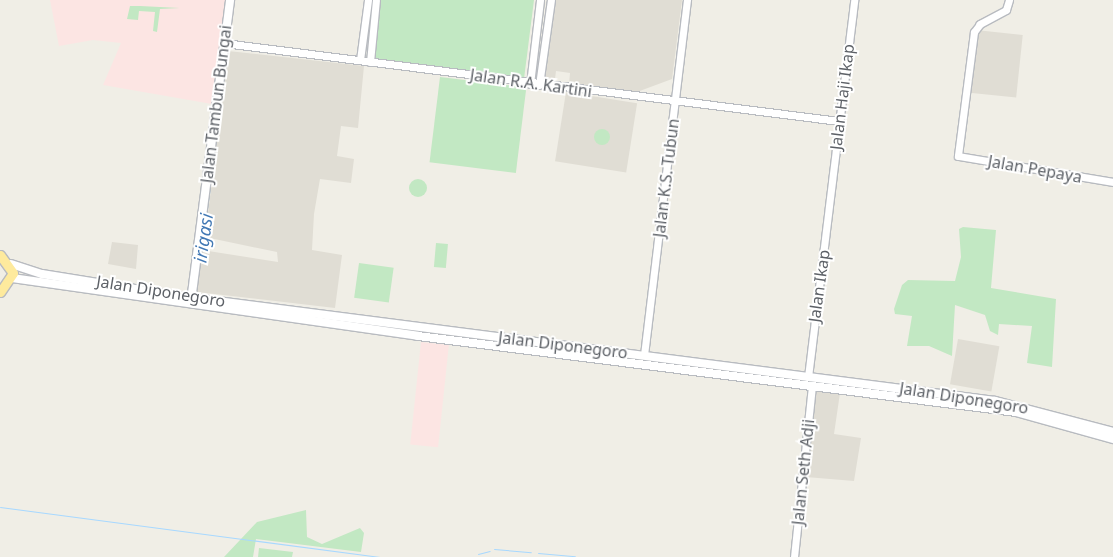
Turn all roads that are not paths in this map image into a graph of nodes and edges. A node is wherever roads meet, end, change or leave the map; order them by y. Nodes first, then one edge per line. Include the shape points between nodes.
1 (230, 0) edge
2 (376, 0) edge
3 (540, 0) edge
4 (551, 0) edge
5 (687, 0) edge
6 (854, 0) edge
7 (1009, 0) edge
8 (370, 5) edge
9 (224, 43) junction
10 (360, 60) junction
11 (370, 62) junction
12 (530, 84) junction
13 (539, 85) junction
14 (675, 100) junction
15 (839, 121) junction
16 (1113, 182) edge
17 (830, 194) joint
18 (0, 254) edge
19 (11, 264) junction
20 (12, 278) junction
21 (0, 292) edge
22 (191, 301) junction
23 (419, 327) junction
24 (464, 333) junction
25 (418, 336) junction
26 (463, 342) junction
27 (589, 348) junction
28 (644, 355) junction
29 (588, 357) junction
30 (808, 377) junction
31 (812, 386) junction
32 (892, 387) junction
33 (915, 390) junction
34 (891, 397) junction
35 (914, 400) junction
36 (1113, 432) edge
37 (1113, 439) edge
38 (794, 557) edge

1 - 9 main road, Jalan Tambun Bungai
2 - 8 street
3 - 12 street
4 - 13 street
5 - 14 street, Jalan K.S. Tubun
6 - 15 street, Jalan Haji Ikap
7 - 16 street, Jalan Pepaya via 1006,10 980,24 974,32 958,156
8 - 10 street
8 - 11 street
9 - 10 street, Jalan R.A. Kartini
9 - 22 main road, Jalan Tambun Bungai
10 - 11 street, Jalan R.A. Kartini
11 - 12 street, Jalan R.A. Kartini
12 - 13 street, Jalan R.A. Kartini
13 - 14 street, Jalan R.A. Kartini
14 - 15 street, Jalan R.A. Kartini
14 - 28 street, Jalan K.S. Tubun
15 - 17 street, Jalan Haji Ikap
17 - 30 street, Jalan Ikap
18 - 19 highway
19 - 20 highway
19 - 22 main road, Jalan Diponegoro via 42,274
20 - 21 highway
20 - 22 main road, Jalan Diponegoro
22 - 23 main road, Jalan Diponegoro
22 - 25 main road, Jalan Diponegoro
23 - 24 main road, Jalan Diponegoro
23 - 25 main road
24 - 26 main road
24 - 27 main road, Jalan Diponegoro
25 - 26 main road, Jalan Diponegoro
26 - 29 main road, Jalan Diponegoro
27 - 28 main road, Jalan Diponegoro
27 - 29 main road
28 - 30 main road, Jalan Diponegoro
29 - 31 main road, Jalan Diponegoro
30 - 32 main road, Jalan Diponegoro
31 - 34 main road, Jalan Diponegoro
31 - 38 street, Jalan Seth Adji
32 - 33 main road, Jalan Diponegoro
32 - 34 main road
33 - 35 main road
33 - 36 main road, Jalan Diponegoro via 1025,406
34 - 35 main road, Jalan Diponegoro
35 - 37 main road, Jalan Diponegoro via 1016,412

